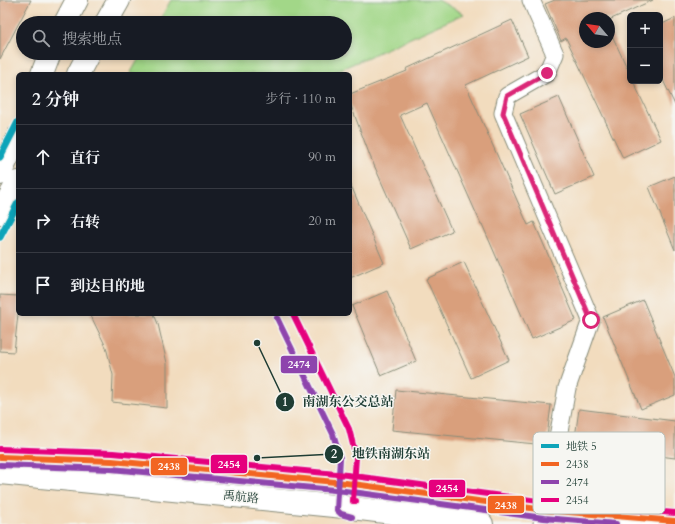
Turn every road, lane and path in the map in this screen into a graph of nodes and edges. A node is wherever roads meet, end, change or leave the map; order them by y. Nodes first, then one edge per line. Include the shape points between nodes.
1 (77, 0) edge
2 (118, 0) edge
3 (531, 0) edge
4 (69, 16) edge
5 (110, 16) edge
6 (47, 60) edge
7 (85, 60) edge
8 (43, 72) edge
9 (79, 72) edge
10 (16, 142) edge
11 (0, 174) edge
12 (16, 185) edge
13 (0, 213) edge
14 (559, 432) edge
15 (0, 457) edge
16 (0, 473) edge
17 (543, 517) edge
18 (675, 521) edge
19 (482, 524) edge

1 - 4 main road
2 - 5 main road
3 - 14 street via 554,54 547,73 507,96 503,113 591,320 567,388
6 - 8 main road
7 - 9 main road
10 - 11 main road
12 - 13 main road
15 - 17 main road, 禹航路 via 112,461 346,483
16 - 19 main road, 禹航路 via 344,507
17 - 18 main road, 禹航路

